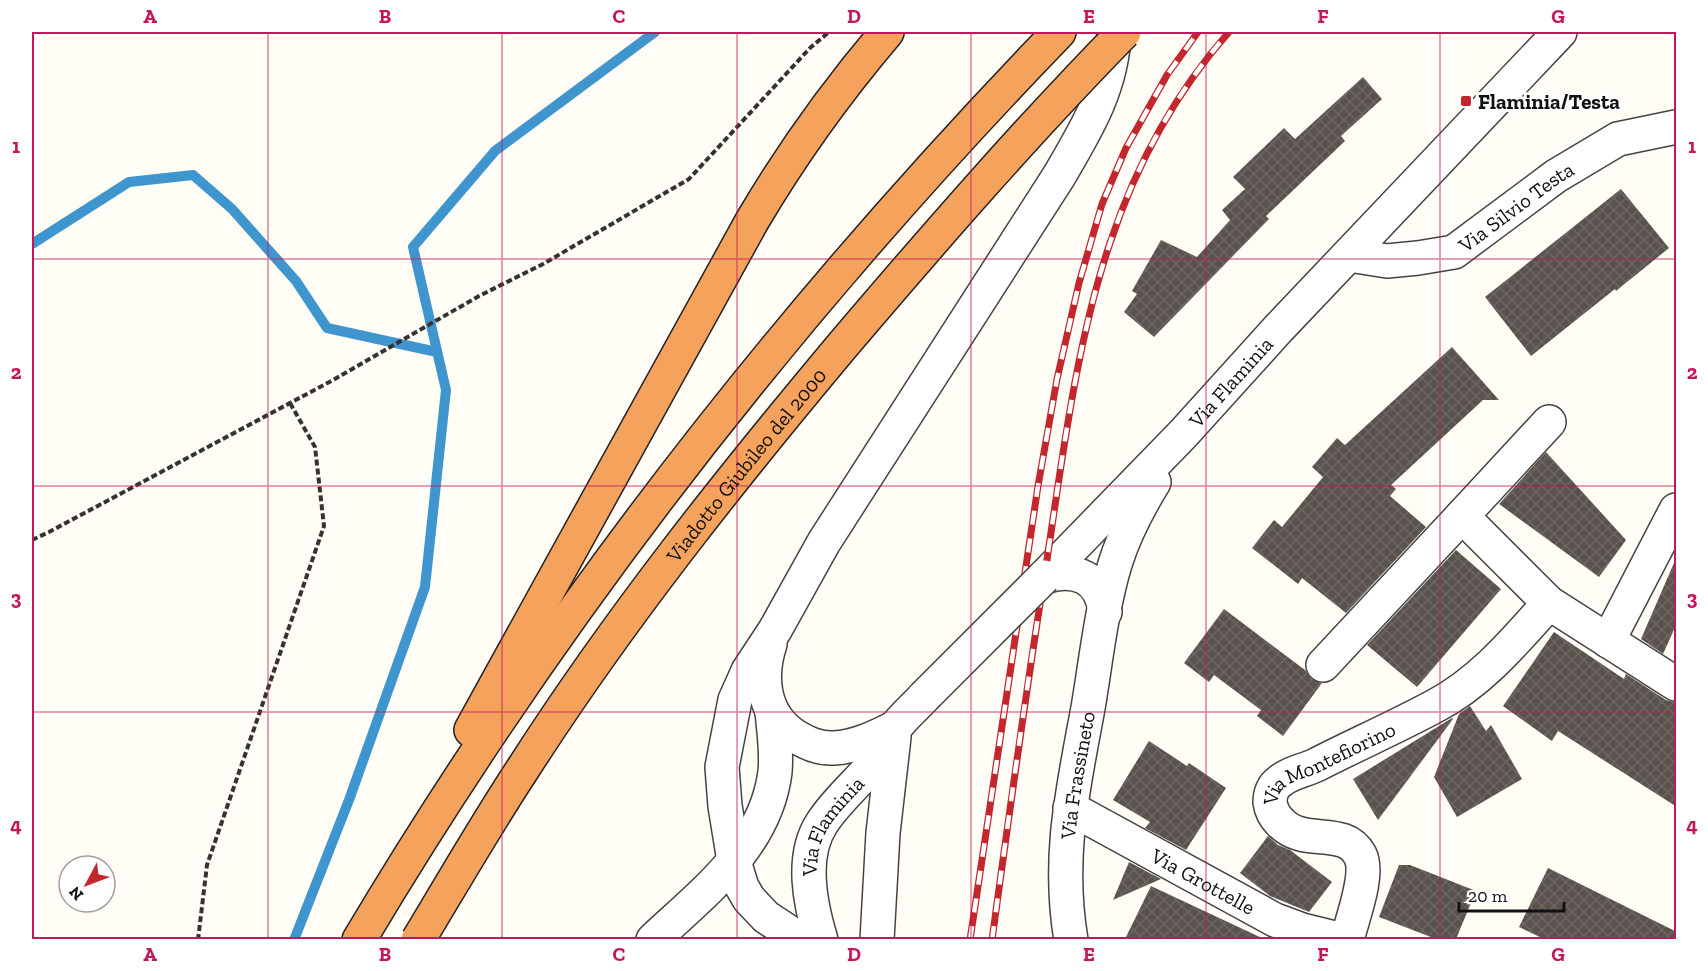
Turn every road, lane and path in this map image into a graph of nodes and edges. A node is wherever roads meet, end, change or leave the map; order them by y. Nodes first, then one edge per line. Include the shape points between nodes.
1 (828, 32) edge
2 (887, 32) edge
3 (1059, 32) edge
4 (1114, 32) edge
5 (1124, 32) edge
6 (1560, 32) edge
7 (1677, 127) edge
8 (1348, 255) junction
9 (290, 403) junction
10 (1549, 422) dead end
11 (1183, 434) junction
12 (1677, 510) edge
13 (1462, 516) junction
14 (32, 540) edge
15 (1044, 577) junction
16 (1549, 603) junction
17 (1105, 612) junction
18 (776, 630) junction
19 (1608, 641) junction
20 (1323, 664) dead end
21 (1677, 684) edge
22 (772, 712) junction
23 (896, 727) junction
24 (1070, 808) junction
25 (734, 861) junction
26 (403, 869) junction
27 (198, 939) edge
28 (359, 939) edge
29 (418, 939) edge
30 (653, 939) edge
31 (801, 939) edge
32 (821, 939) edge
33 (877, 939) edge
34 (1071, 939) edge
35 (1345, 939) edge

1 - 9 path via 689,179
2 - 26 highway via 797,147 752,221 491,692
3 - 26 highway via 947,151 856,256 677,473 496,724
4 - 18 street via 1107,80 1091,121 824,542
5 - 29 highway, Viadotto Giubileo del 2000, bridge via 890,290 725,488 618,631 531,757
6 - 8 street, Via Flaminia
7 - 8 street, Via Silvio Testa via 1618,139 1556,176 1454,252 1387,261
8 - 11 street, Via Flaminia
9 - 14 path
9 - 27 path via 315,447 324,526 207,865
10 - 13 street
11 - 15 street, Via Flaminia
11 - 17 street, Via Frassineto via 1133,518 1115,565
12 - 19 street
13 - 16 street
13 - 20 street
15 - 17 street via 1065,572 1087,578 1102,595
15 - 23 street, Via Flaminia, bridge
16 - 19 street
16 - 35 street, Via Montefiorino via 1506,651 1437,705 1276,784 1270,796 1271,808 1285,828 1310,837 1344,841 1361,856 1364,874
17 - 24 street, Via Frassineto
18 - 22 street, Via Flaminia via 764,668 765,691
18 - 25 street via 741,683 729,724 723,778
19 - 21 street
22 - 23 street, Via Flaminia via 787,730 820,747 849,747
22 - 25 street via 773,783 761,819
23 - 32 street, Via Flaminia via 879,756 816,833 810,880 813,913
23 - 33 street via 883,833
24 - 34 street, Via Frassineto via 1065,876
24 - 35 street, Via Grottelle via 1275,920
25 - 30 street
25 - 31 street via 749,899 766,918
26 - 28 highway

